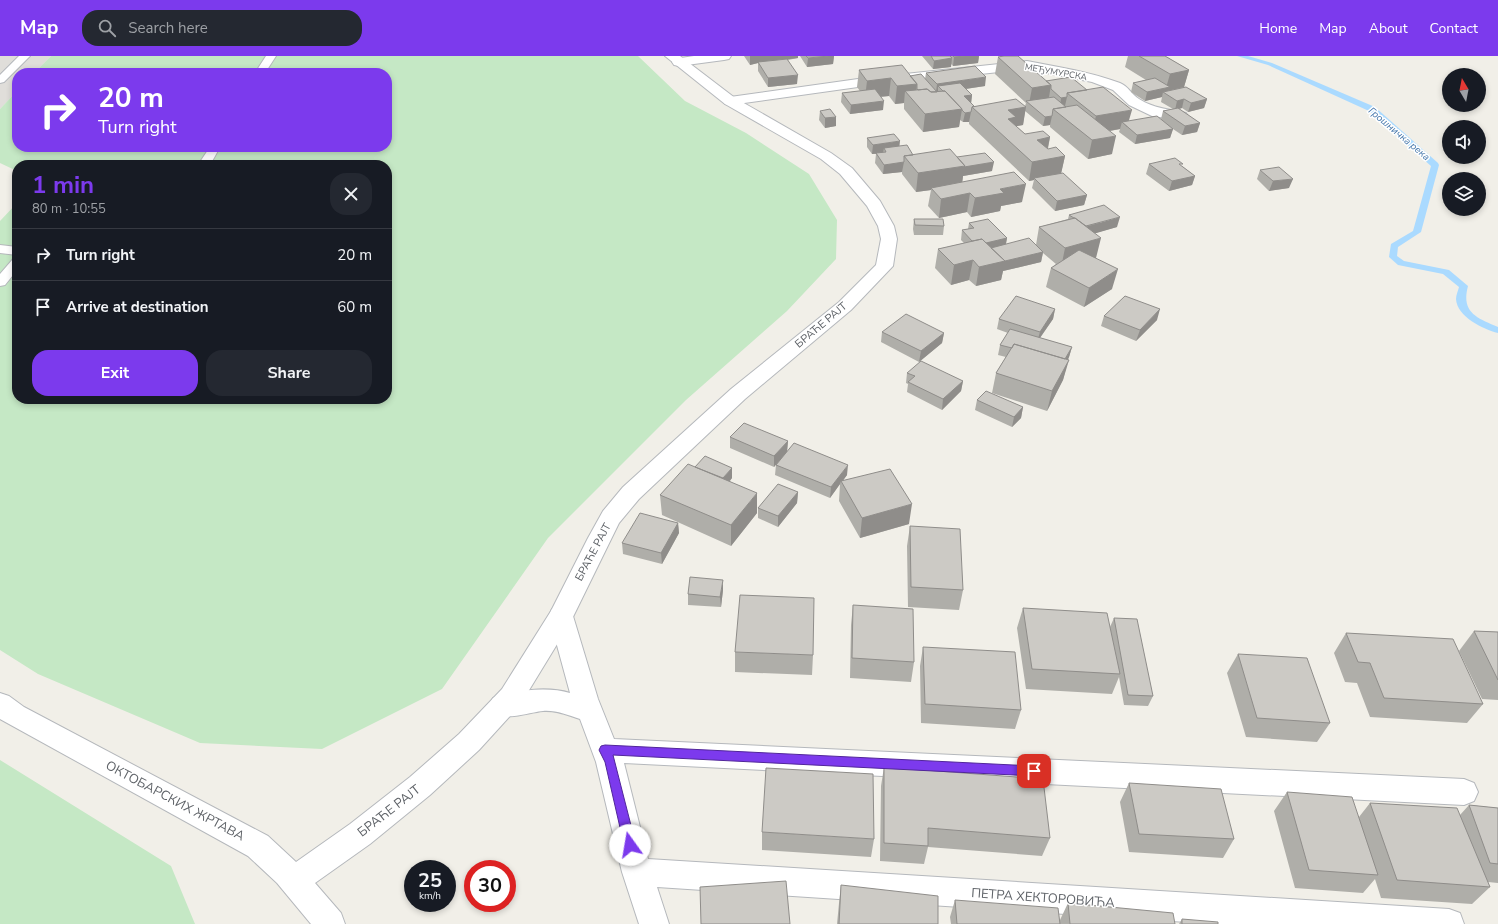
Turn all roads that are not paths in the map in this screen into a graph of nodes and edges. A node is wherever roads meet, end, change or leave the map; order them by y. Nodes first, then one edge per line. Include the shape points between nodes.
1 (25, 56) edge
2 (271, 56) edge
3 (724, 56) edge
4 (676, 59) edge
5 (12, 68) edge
6 (12, 68) edge
7 (263, 68) edge
8 (0, 80) edge
9 (730, 101) junction
10 (1181, 116) edge
11 (0, 250) edge
12 (12, 250) edge
13 (12, 268) edge
14 (0, 282) edge
15 (561, 616) junction
16 (0, 704) edge
17 (502, 706) junction
18 (590, 711) junction
19 (605, 750) junction
20 (1464, 792) dead end
21 (637, 872) junction
22 (294, 880) junction
23 (330, 924) edge
24 (654, 924) edge
25 (1449, 924) edge

1 - 5 lane
2 - 7 lane
3 - 4 street
4 - 9 street, БРАЋЕ РАЈТ
6 - 8 lane
9 - 10 street, МЕЂУМУРСКА via 858,83 1027,65 1096,78 1118,87 1134,102 1157,113
9 - 15 street, БРАЋЕ РАЈТ via 826,156 846,171 874,204 886,226 889,239 884,266 845,306 738,394 631,494 611,517
11 - 12 lane
13 - 14 lane
15 - 17 street, БРАЋЕ РАЈТ via 511,697
15 - 18 street via 584,699
16 - 22 street, ОКТОБАРСКИХ ЖРТАВА via 15,715 258,846 278,862
17 - 18 street via 555,700
17 - 22 street, БРАЋЕ РАЈТ via 469,742 420,786 360,834
18 - 19 street
19 - 20 street
19 - 21 street
21 - 24 street
21 - 25 street, ПЕТРА ХЕКТОРОВИЋА
22 - 23 street, ОКТОБАРСКИХ ЖРТАВА

